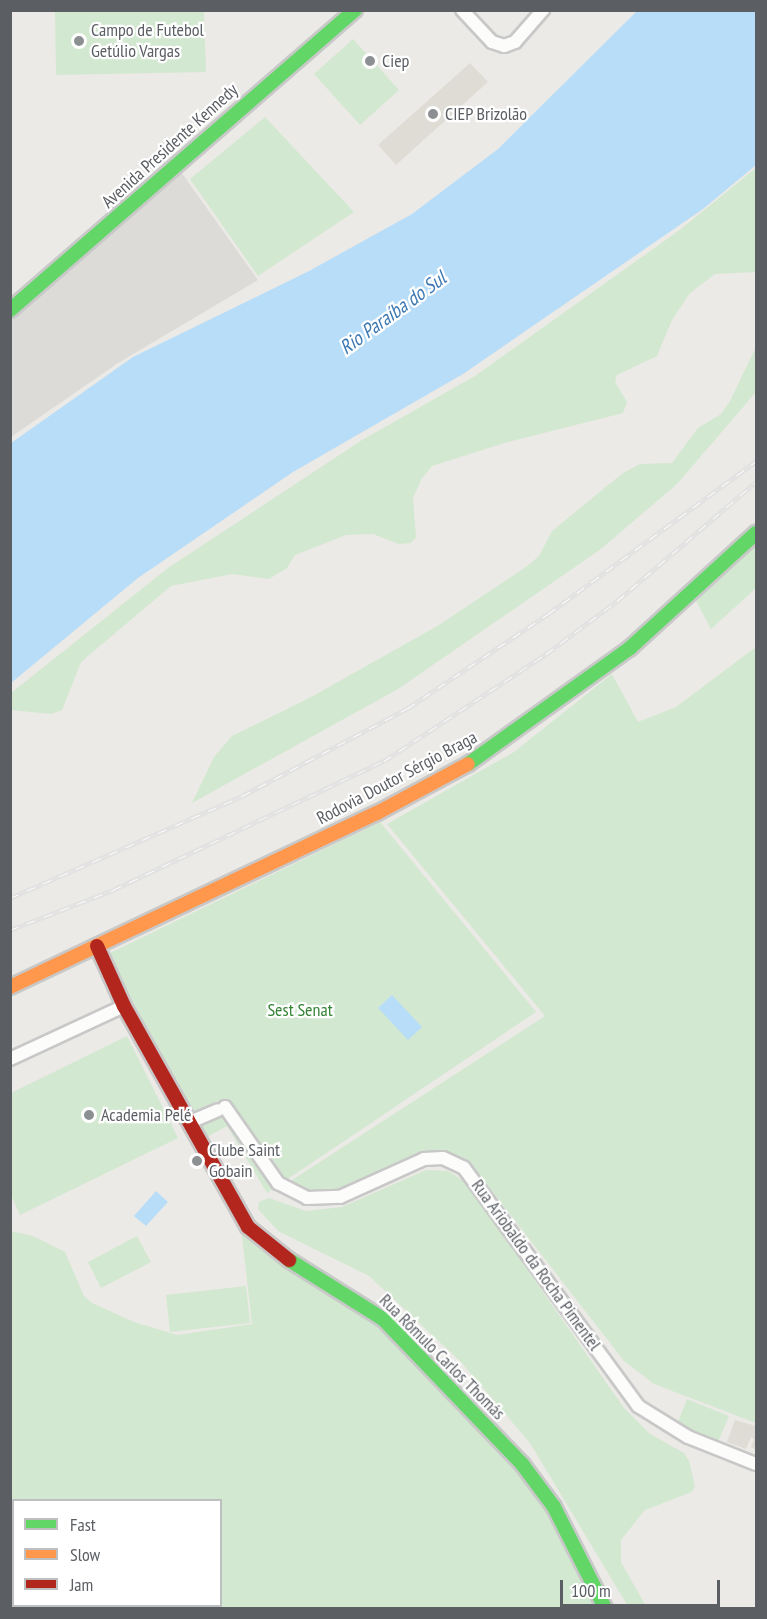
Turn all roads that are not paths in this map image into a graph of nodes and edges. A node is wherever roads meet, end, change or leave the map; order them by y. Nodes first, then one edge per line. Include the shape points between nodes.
1 (355, 10) edge
2 (462, 10) edge
3 (543, 10) edge
4 (10, 310) edge
5 (756, 533) edge
6 (97, 946) junction
7 (10, 987) edge
8 (124, 1006) junction
9 (10, 1059) edge
10 (190, 1122) junction
11 (756, 1464) edge
12 (605, 1608) edge

1 - 4 main road, Avenida Presidente Kennedy
2 - 3 street via 493,43 507,46
5 - 6 main road, Rodovia Doutor Sérgio Braga via 630,648 479,758 377,813
6 - 7 main road, Rodovia Doutor Sérgio Braga
6 - 8 main road, Rua Rômulo Carlos Thomás
8 - 9 street
8 - 10 main road, Rua Rômulo Carlos Thomás
10 - 11 street, Rua Ariobaldo da Rocha Pimentel via 221,1108 278,1183 307,1198 340,1197 424,1159 443,1158 464,1168 638,1406 687,1437
10 - 12 main road, Rua Rômulo Carlos Thomás via 255,1236 383,1319 522,1464 554,1507

